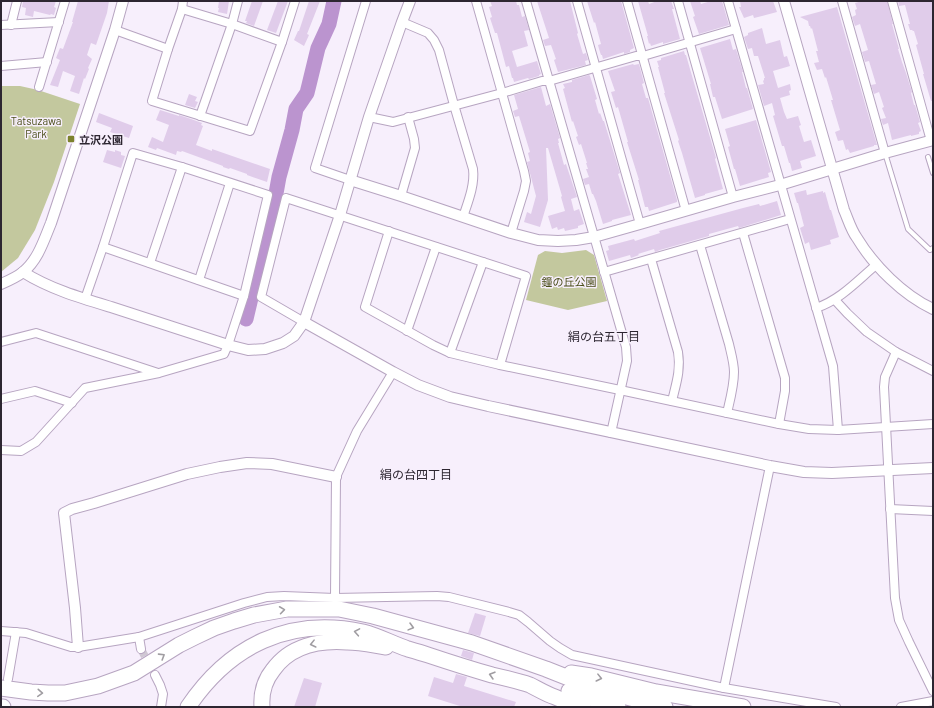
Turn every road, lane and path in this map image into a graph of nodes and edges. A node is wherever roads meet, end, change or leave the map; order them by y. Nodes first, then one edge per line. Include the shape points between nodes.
1 (17, 1) edge
2 (65, 1) edge
3 (123, 1) edge
4 (238, 1) edge
5 (295, 1) edge
6 (366, 1) edge
7 (410, 1) edge
8 (476, 1) edge
9 (526, 1) edge
10 (577, 1) edge
11 (627, 1) edge
12 (678, 1) edge
13 (728, 1) edge
14 (784, 1) edge
15 (842, 1) edge
16 (892, 1) edge
17 (183, 5) edge
18 (59, 22) junction
19 (402, 22) junction
20 (11, 24) junction
21 (232, 24) junction
22 (1, 25) edge
23 (115, 30) junction
24 (736, 30) junction
25 (282, 42) junction
26 (690, 43) junction
27 (168, 49) junction
28 (643, 56) junction
29 (47, 62) junction
30 (1, 66) edge
31 (596, 68) junction
32 (549, 81) junction
33 (39, 87) dead end
34 (502, 93) junction
35 (454, 105) junction
36 (200, 116) junction
37 (369, 117) junction
38 (408, 117) junction
39 (932, 140) edge
40 (885, 153) junction
41 (928, 157) dead end
42 (182, 167) junction
43 (832, 169) junction
44 (933, 173) edge
45 (350, 180) junction
46 (230, 183) junction
47 (780, 184) junction
48 (401, 196) junction
49 (733, 197) junction
50 (686, 210) junction
51 (340, 215) junction
52 (463, 217) junction
53 (790, 219) junction
54 (640, 224) junction
55 (389, 231) junction
56 (511, 233) junction
57 (743, 233) junction
58 (594, 237) junction
59 (700, 245) junction
60 (103, 247) junction
61 (436, 247) junction
62 (933, 248) edge
63 (651, 259) junction
64 (483, 262) junction
65 (150, 263) junction
66 (876, 265) junction
67 (23, 272) junction
68 (604, 272) junction
69 (199, 280) junction
70 (1, 284) edge
71 (244, 296) junction
72 (85, 299) junction
73 (835, 300) junction
74 (816, 308) junction
75 (933, 309) edge
76 (304, 322) junction
77 (408, 331) junction
78 (1, 342) edge
79 (228, 345) junction
80 (450, 352) junction
81 (896, 352) junction
82 (500, 365) junction
83 (933, 371) edge
84 (393, 372) junction
85 (159, 373) junction
86 (620, 390) junction
87 (1, 399) edge
88 (672, 401) junction
89 (72, 403) junction
90 (727, 413) junction
91 (779, 424) junction
92 (933, 424) edge
93 (886, 427) junction
94 (838, 430) junction
95 (611, 433) junction
96 (1, 450) edge
97 (770, 466) junction
98 (933, 468) edge
99 (889, 471) junction
100 (336, 477) junction
101 (890, 509) junction
102 (933, 511) edge
103 (335, 598) junction
104 (373, 616) junction
105 (1, 631) edge
106 (16, 632) junction
107 (139, 638) junction
108 (78, 647) junction
109 (141, 649) tunnel mouth
110 (407, 649) junction
111 (546, 669) junction
112 (155, 675) tunnel mouth
113 (5, 683) edge
114 (529, 685) junction
115 (724, 688) junction
116 (933, 691) edge
117 (933, 701) edge
118 (161, 707) edge
119 (178, 707) edge
120 (188, 707) edge
121 (262, 707) edge
122 (583, 707) edge
123 (618, 707) edge
124 (665, 707) edge
125 (742, 707) edge
126 (836, 707) edge
127 (901, 707) edge

1 - 20 street
2 - 18 street
3 - 23 street
4 - 21 street
5 - 25 street
6 - 45 street via 315,168
7 - 19 street
8 - 34 street
9 - 32 street
10 - 31 street
11 - 28 street
12 - 26 street
13 - 24 street
14 - 43 street
15 - 40 street
16 - 39 street
17 - 21 street
17 - 27 street
18 - 20 street
18 - 29 street
19 - 35 street via 428,33 434,40
19 - 37 street
20 - 22 street
21 - 25 street
21 - 36 street
23 - 27 street
23 - 67 street via 51,223 37,254
24 - 26 street
24 - 47 street
25 - 36 street via 250,131
26 - 28 street
26 - 49 street
27 - 36 street via 152,101
28 - 31 street
28 - 50 street
29 - 30 street
29 - 33 street
31 - 32 street
31 - 54 street
32 - 34 street
32 - 58 street
34 - 35 street
34 - 56 street via 526,181
35 - 38 street
35 - 52 street via 474,176
37 - 38 street via 393,122
37 - 45 street
38 - 48 street via 415,148
39 - 40 street
40 - 43 street
40 - 62 lane via 908,229 930,250
41 - 44 lane
42 - 46 street
42 - 60 street via 133,153
42 - 65 street
43 - 47 street
43 - 66 street via 844,210 856,238
45 - 48 street
45 - 51 street
46 - 69 street
46 - 71 street via 268,195
47 - 49 street
47 - 53 street
48 - 52 street
49 - 50 street
50 - 54 street
51 - 55 street
51 - 76 street
51 - 76 street via 286,198 261,297
52 - 56 street
53 - 57 street
53 - 74 street
54 - 58 street
55 - 61 street
55 - 77 street via 365,306
56 - 58 street via 538,240 558,241
57 - 59 street
57 - 91 street via 785,378 786,391
58 - 68 street
59 - 63 street
59 - 90 street via 732,358 734,372
60 - 65 street
60 - 72 street
61 - 64 street
61 - 77 street
63 - 68 street
63 - 88 street via 678,352 679,372
64 - 80 street
64 - 82 street via 526,276
65 - 69 street
66 - 73 street
66 - 75 street via 896,285
67 - 70 street
67 - 72 street via 48,286
68 - 86 street via 626,347 627,361
69 - 71 street
71 - 79 street
72 - 79 street
73 - 74 street
73 - 81 street via 867,332
74 - 94 street via 833,366
76 - 79 street via 294,336 265,349 248,350
76 - 84 street
77 - 80 street
78 - 85 street via 36,334
79 - 85 street via 224,354
80 - 82 street
81 - 83 street
81 - 93 street via 885,377
82 - 86 street
84 - 95 street via 450,397
84 - 100 street via 357,431
85 - 89 street via 85,388
86 - 88 street
86 - 95 street
87 - 89 street via 35,391
88 - 90 street
89 - 96 street via 36,442 21,451
90 - 91 street
91 - 94 street
92 - 93 street
93 - 94 street
93 - 99 street
95 - 97 street
97 - 99 street via 804,472
97 - 115 street
98 - 99 street
99 - 101 street
100 - 103 street
100 - 108 street via 272,464 247,463 187,474 72,509 64,514
101 - 102 street
101 - 116 street via 895,598 900,620
103 - 107 street via 267,597
103 - 115 street via 449,597 519,615 554,645 572,655
104 -> 111 highway via 472,643
113 -> 104 highway via 31,692 48,693 65,693 98,686 134,673 179,645 214,628 265,613 307,608 339,609
104 - 119 highway via 291,623 253,635 231,648 210,666
105 - 106 street
106 - 108 street
106 - 113 street
107 - 108 street
107 - 109 street
114 -> 110 highway
110 -> 120 highway via 363,632 328,628 282,633 256,643 225,664
110 -> 121 highway via 330,641 302,647 288,654 270,673 264,686
111 - 124 highway via 589,686
111 -> 125 highway
112 - 118 street via 163,694
114 - 122 highway via 555,698
114 - 123 highway via 554,686
115 - 126 street
117 - 127 street

